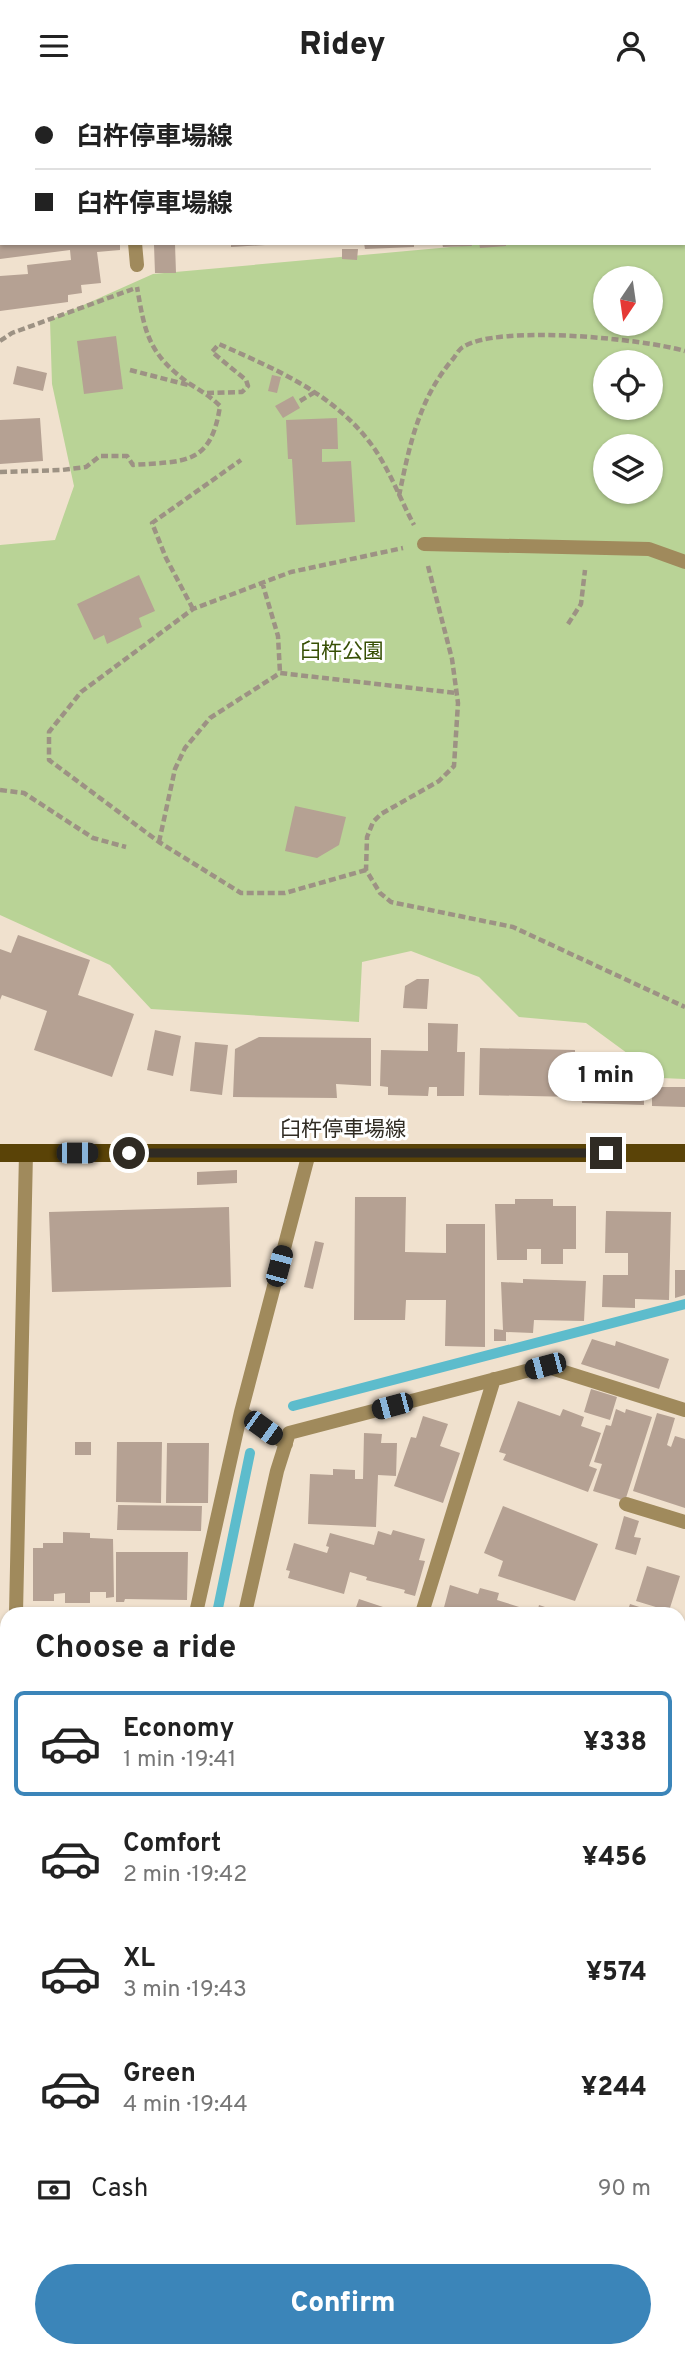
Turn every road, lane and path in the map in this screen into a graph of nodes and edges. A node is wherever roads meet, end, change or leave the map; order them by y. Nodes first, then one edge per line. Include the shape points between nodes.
1 (135, 245) edge
2 (137, 265) joint
3 (137, 287) junction
4 (0, 341) edge
5 (685, 351) edge
6 (130, 370) dead end
7 (192, 386) junction
8 (315, 392) junction
9 (207, 393) junction
10 (300, 401) dead end
11 (241, 460) dead end
12 (0, 472) edge
13 (399, 496) junction
14 (424, 544) junction
15 (685, 562) edge
16 (585, 570) dead end
17 (262, 582) junction
18 (193, 609) junction
19 (568, 625) dead end
20 (280, 673) junction
21 (456, 693) junction
22 (0, 790) edge
23 (159, 842) junction
24 (126, 846) dead end
25 (366, 870) junction
26 (685, 1007) edge
27 (0, 1153) edge
28 (26, 1153) junction
29 (309, 1153) junction
30 (685, 1153) edge
31 (494, 1379) junction
32 (685, 1410) edge
33 (241, 1412) junction
34 (286, 1444) junction
35 (626, 1504) dead end
36 (685, 1523) edge
37 (16, 1607) edge
38 (197, 1607) edge
39 (246, 1607) edge
40 (424, 1607) edge

1 - 2 street
2 - 3 path
3 - 4 path
3 - 7 path via 147,338
5 - 13 path via 569,335 497,336 463,347 436,378 411,439
6 - 7 path
7 - 9 path
8 - 9 path via 219,344 212,352 248,386 242,392
8 - 10 path
8 - 13 path via 373,446
9 - 12 path via 220,405 217,425 205,448 180,461 132,465 127,456 100,456 86,467
11 - 18 path via 152,523
13 - 14 path
14 - 15 street via 649,549
14 - 17 path
14 - 21 path
16 - 19 path via 581,604
17 - 18 path
17 - 20 path via 278,636
18 - 23 path via 81,692 49,732 49,760
20 - 21 path
20 - 23 path via 210,718 185,748 175,769
21 - 25 path via 454,766 439,781 373,822 367,837
22 - 24 path via 24,793 93,838
23 - 25 path via 241,893 285,893
25 - 26 path via 391,902 513,927
27 - 28 main road, 臼杵停車場線
28 - 29 main road, 臼杵停車場線
28 - 37 street
29 - 30 main road, 臼杵停車場線
29 - 33 street
31 - 32 street via 545,1366
31 - 34 street via 289,1433
31 - 40 street
33 - 34 street
33 - 38 street
34 - 39 street
35 - 36 street

